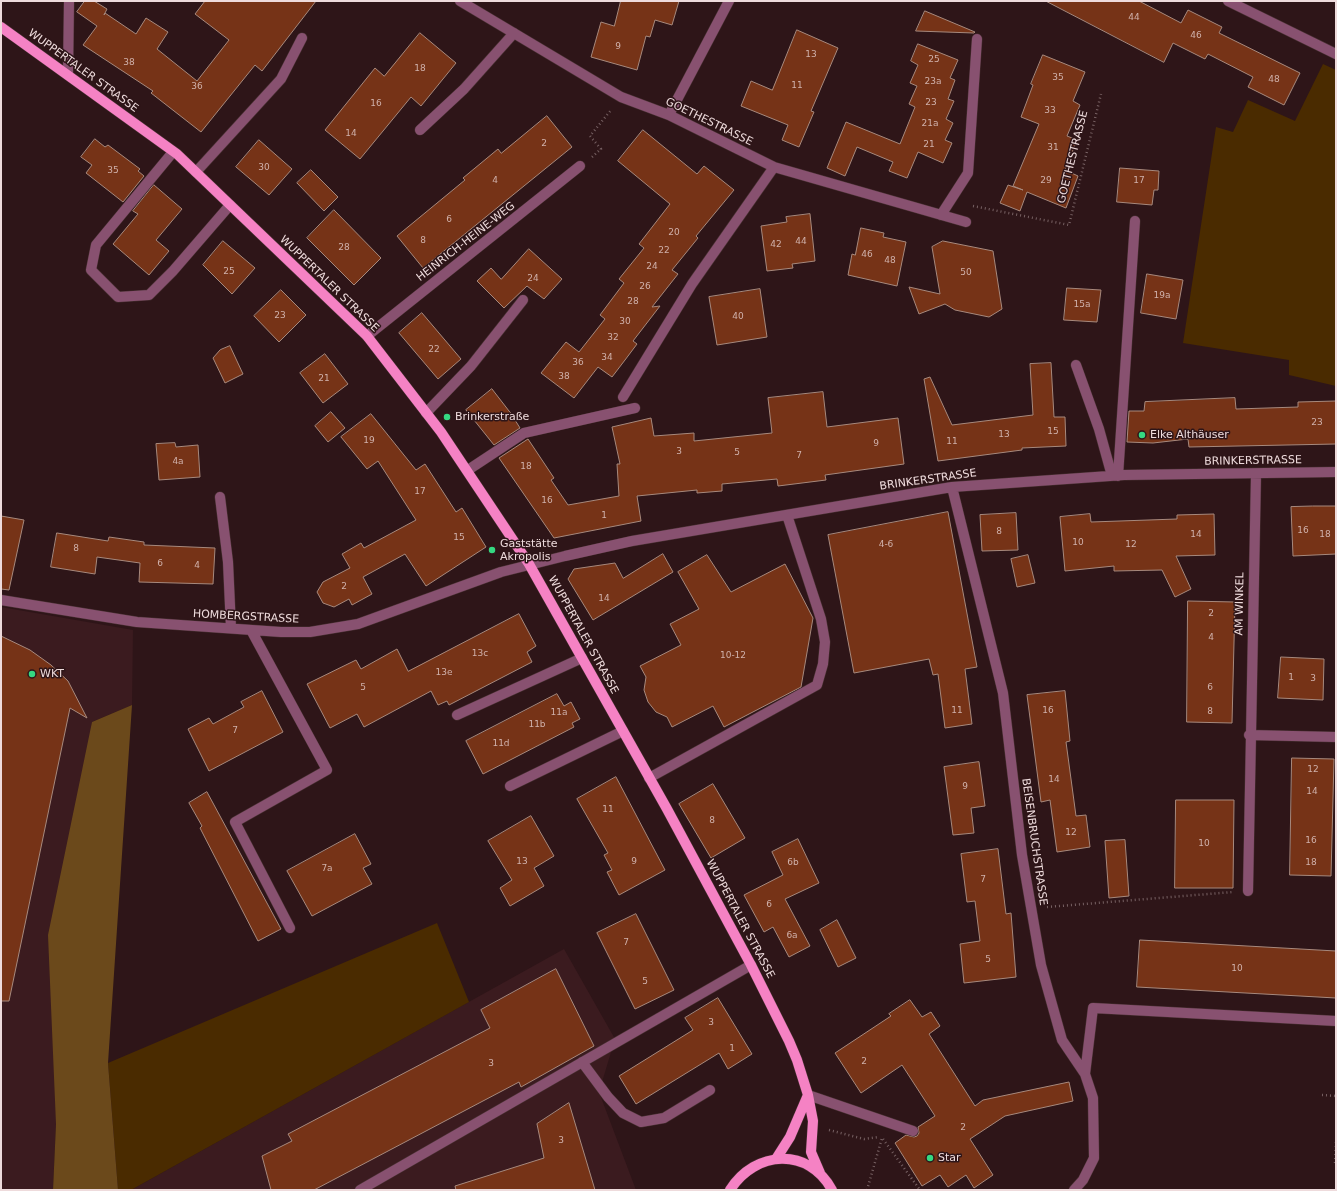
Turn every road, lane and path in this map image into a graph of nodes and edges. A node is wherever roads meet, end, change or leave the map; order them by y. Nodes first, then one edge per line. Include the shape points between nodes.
1 (69, 1) edge
2 (460, 1) edge
3 (729, 1) edge
4 (1228, 1) edge
5 (1, 27) edge
6 (514, 33) junction
7 (302, 38) dead end
8 (976, 39) dead end
9 (1336, 54) edge
10 (68, 75) junction
11 (1101, 94) dead end
12 (621, 97) junction
13 (669, 115) junction
14 (420, 130) dead end
15 (174, 152) junction
16 (580, 166) joint
17 (774, 167) junction
18 (196, 172) junction
19 (230, 205) junction
20 (945, 215) junction
21 (1135, 221) dead end
22 (966, 222) dead end
23 (523, 300) dead end
24 (367, 336) junction
25 (1076, 365) dead end
26 (623, 397) dead end
27 (635, 408) dead end
28 (426, 413) junction
29 (468, 470) junction
30 (1336, 472) edge
31 (1256, 474) junction
32 (1115, 476) junction
33 (952, 487) junction
34 (220, 497) dead end
35 (787, 515) junction
36 (529, 564) junction
37 (1, 600) edge
38 (231, 628) junction
39 (251, 630) junction
40 (582, 658) junction
41 (457, 716) dead end
42 (623, 731) junction
43 (1249, 735) junction
44 (1336, 737) edge
45 (650, 778) junction
46 (510, 786) dead end
47 (1248, 891) joint
48 (1032, 908) junction
49 (290, 928) dead end
50 (752, 965) junction
51 (1336, 1021) edge
52 (582, 1062) junction
53 (1085, 1074) junction
54 (710, 1090) dead end
55 (1322, 1095) dead end
56 (808, 1096) junction
57 (1336, 1096) edge
58 (913, 1131) dead end
59 (882, 1137) junction
60 (812, 1140) junction
61 (1336, 1142) edge
62 (776, 1159) junction
63 (1335, 1163) dead end
64 (820, 1173) junction
65 (360, 1190) edge
66 (730, 1190) edge
67 (832, 1190) edge
68 (867, 1190) edge
69 (920, 1190) edge
70 (1074, 1190) edge

1 - 10 street
2 - 6 street, GOETHESTRASSE
3 - 13 street
4 - 9 street
5 - 10 main road, WUPPERTALER STRASSE
6 - 12 street, GOETHESTRASSE
6 - 14 street via 464,89
7 - 18 street via 282,80
8 - 20 street via 968,173
10 - 15 main road, WUPPERTALER STRASSE
11 - 20 path, GOETHESTRASSE via 1069,225 971,205
12 - 13 street, GOETHESTRASSE
12 - 16 path via 590,136 601,149
13 - 17 street, GOETHESTRASSE
15 - 18 main road, WUPPERTALER STRASSE
15 - 19 street via 96,245 91,270 118,296 148,295 173,271
16 - 24 street, HEINRICH-HEINE-WEG
17 - 20 street, GOETHESTRASSE
17 - 26 street via 692,284
18 - 19 main road, WUPPERTALER STRASSE
19 - 24 main road, WUPPERTALER STRASSE
20 - 22 street, GOETHESTRASSE
21 - 32 street
23 - 28 street via 472,366
24 - 28 main road, WUPPERTALER STRASSE
25 - 32 street
27 - 29 street via 524,433
28 - 29 main road, WUPPERTALER STRASSE
29 - 36 main road, WUPPERTALER STRASSE
30 - 31 street, BRINKERSTRASSE
31 - 32 street, BRINKERSTRASSE
31 - 43 street, AM WINKEL
32 - 33 street, BRINKERSTRASSE
33 - 35 street, BRINKERSTRASSE
33 - 48 street, BEISENBRUCHSTRASSE via 1003,693 1022,855
34 - 38 street via 228,562
35 - 36 street, BRINKERSTRASSE via 632,541
35 - 45 street via 821,619 825,642 823,664 817,685
36 - 39 street, HOMBERGSTRASSE via 358,624 297,633
36 - 40 main road, WUPPERTALER STRASSE
37 - 38 street, HOMBERGSTRASSE via 137,622
38 - 39 street, HOMBERGSTRASSE
39 - 49 street via 327,770 235,822
40 - 41 street
40 - 42 main road, WUPPERTALER STRASSE
42 - 45 main road, WUPPERTALER STRASSE
42 - 46 street
43 - 44 street
43 - 47 street, AM WINKEL
45 - 50 main road, WUPPERTALER STRASSE
47 - 48 path
48 - 53 street, BEISENBRUCHSTRASSE via 1041,965 1062,1040
50 - 52 street
50 - 56 main road, WUPPERTALER STRASSE via 790,1041
51 - 53 street via 1093,1008
52 - 54 street via 623,1113 641,1122 664,1118
52 - 65 street
53 - 70 street, BEISENBRUCHSTRASSE via 1094,1107 1094,1158 1083,1180
55 - 57 path
56 - 58 street
56 - 60 main road, WUPPERTALER STRASSE via 813,1121
56 - 62 main road via 790,1136
59 - 60 path via 864,1139 829,1130 824,1138
59 - 68 path
59 - 69 path
60 - 64 main road, WUPPERTALER STRASSE via 811,1152
61 - 63 path
62 - 64 main road via 804,1163
62 - 66 main road via 760,1162 747,1170
64 - 67 main road

